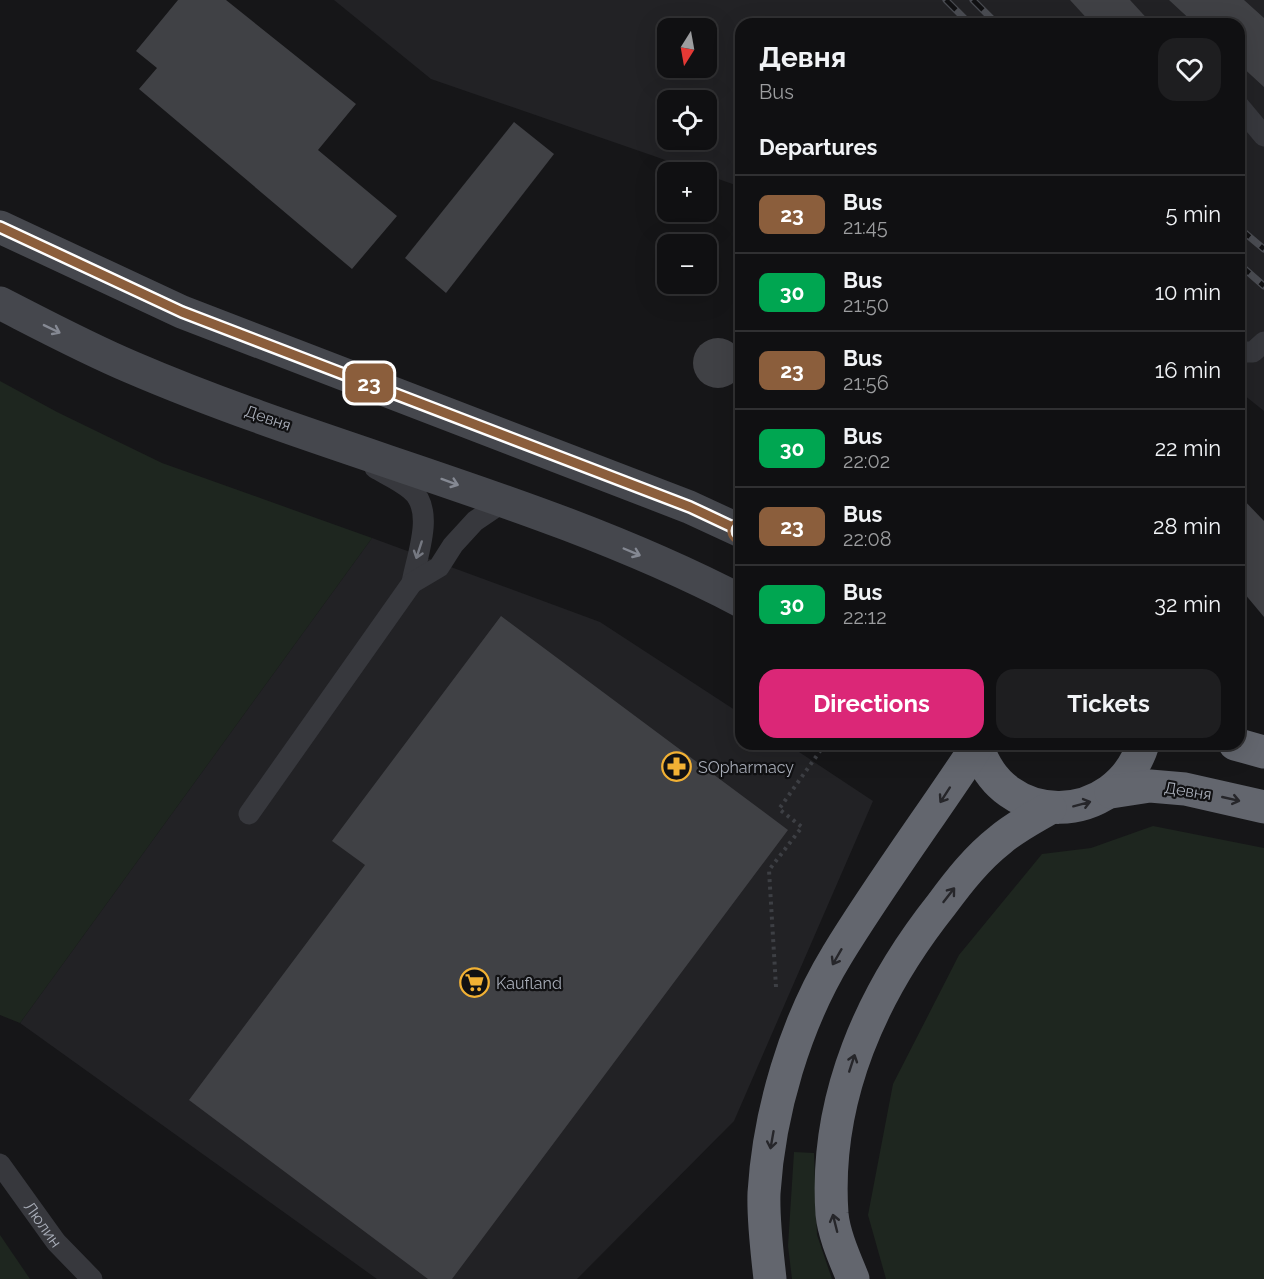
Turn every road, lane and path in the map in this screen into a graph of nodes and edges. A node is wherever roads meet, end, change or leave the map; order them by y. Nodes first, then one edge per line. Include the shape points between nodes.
1 (1245, 113) edge
2 (1264, 136) edge
3 (0, 227) edge
4 (0, 303) edge
5 (1264, 342) edge
6 (1245, 352) edge
7 (327, 438) junction
8 (503, 502) junction
9 (735, 528) edge
10 (412, 583) junction
11 (735, 598) edge
12 (1245, 747) edge
13 (821, 750) edge
14 (974, 750) edge
15 (979, 750) edge
16 (1140, 750) edge
17 (1264, 752) edge
18 (1111, 792) junction
19 (1264, 807) edge
20 (1050, 808) junction
21 (249, 814) dead end
22 (776, 988) dead end
23 (0, 1164) edge
24 (92, 1279) edge
25 (770, 1279) edge
26 (853, 1279) edge

1 - 2 lane
3 - 9 main road via 182,312 690,507
4 -> 7 main road, Девня via 130,367
5 - 6 lane via 1253,352
7 -> 8 main road, Девня
7 -> 10 lane via 414,491 424,513
8 - 10 lane via 476,521 439,567
8 -> 11 main road, Девня via 601,539
10 - 21 lane
12 - 17 highway
13 - 22 path via 778,809 802,827 769,870
14 -> 25 highway via 837,956 802,1031 786,1073 764,1194
15 - 20 highway via 986,769 1001,785 1023,801
16 - 18 highway via 1127,777
18 -> 19 highway, Девня via 1150,786 1185,789
20 -> 18 highway via 1082,806
26 -> 20 highway via 832,1216 832,1162 846,1080 861,1036 904,953 965,874 999,840
23 - 24 lane, Люлин via 56,1242

